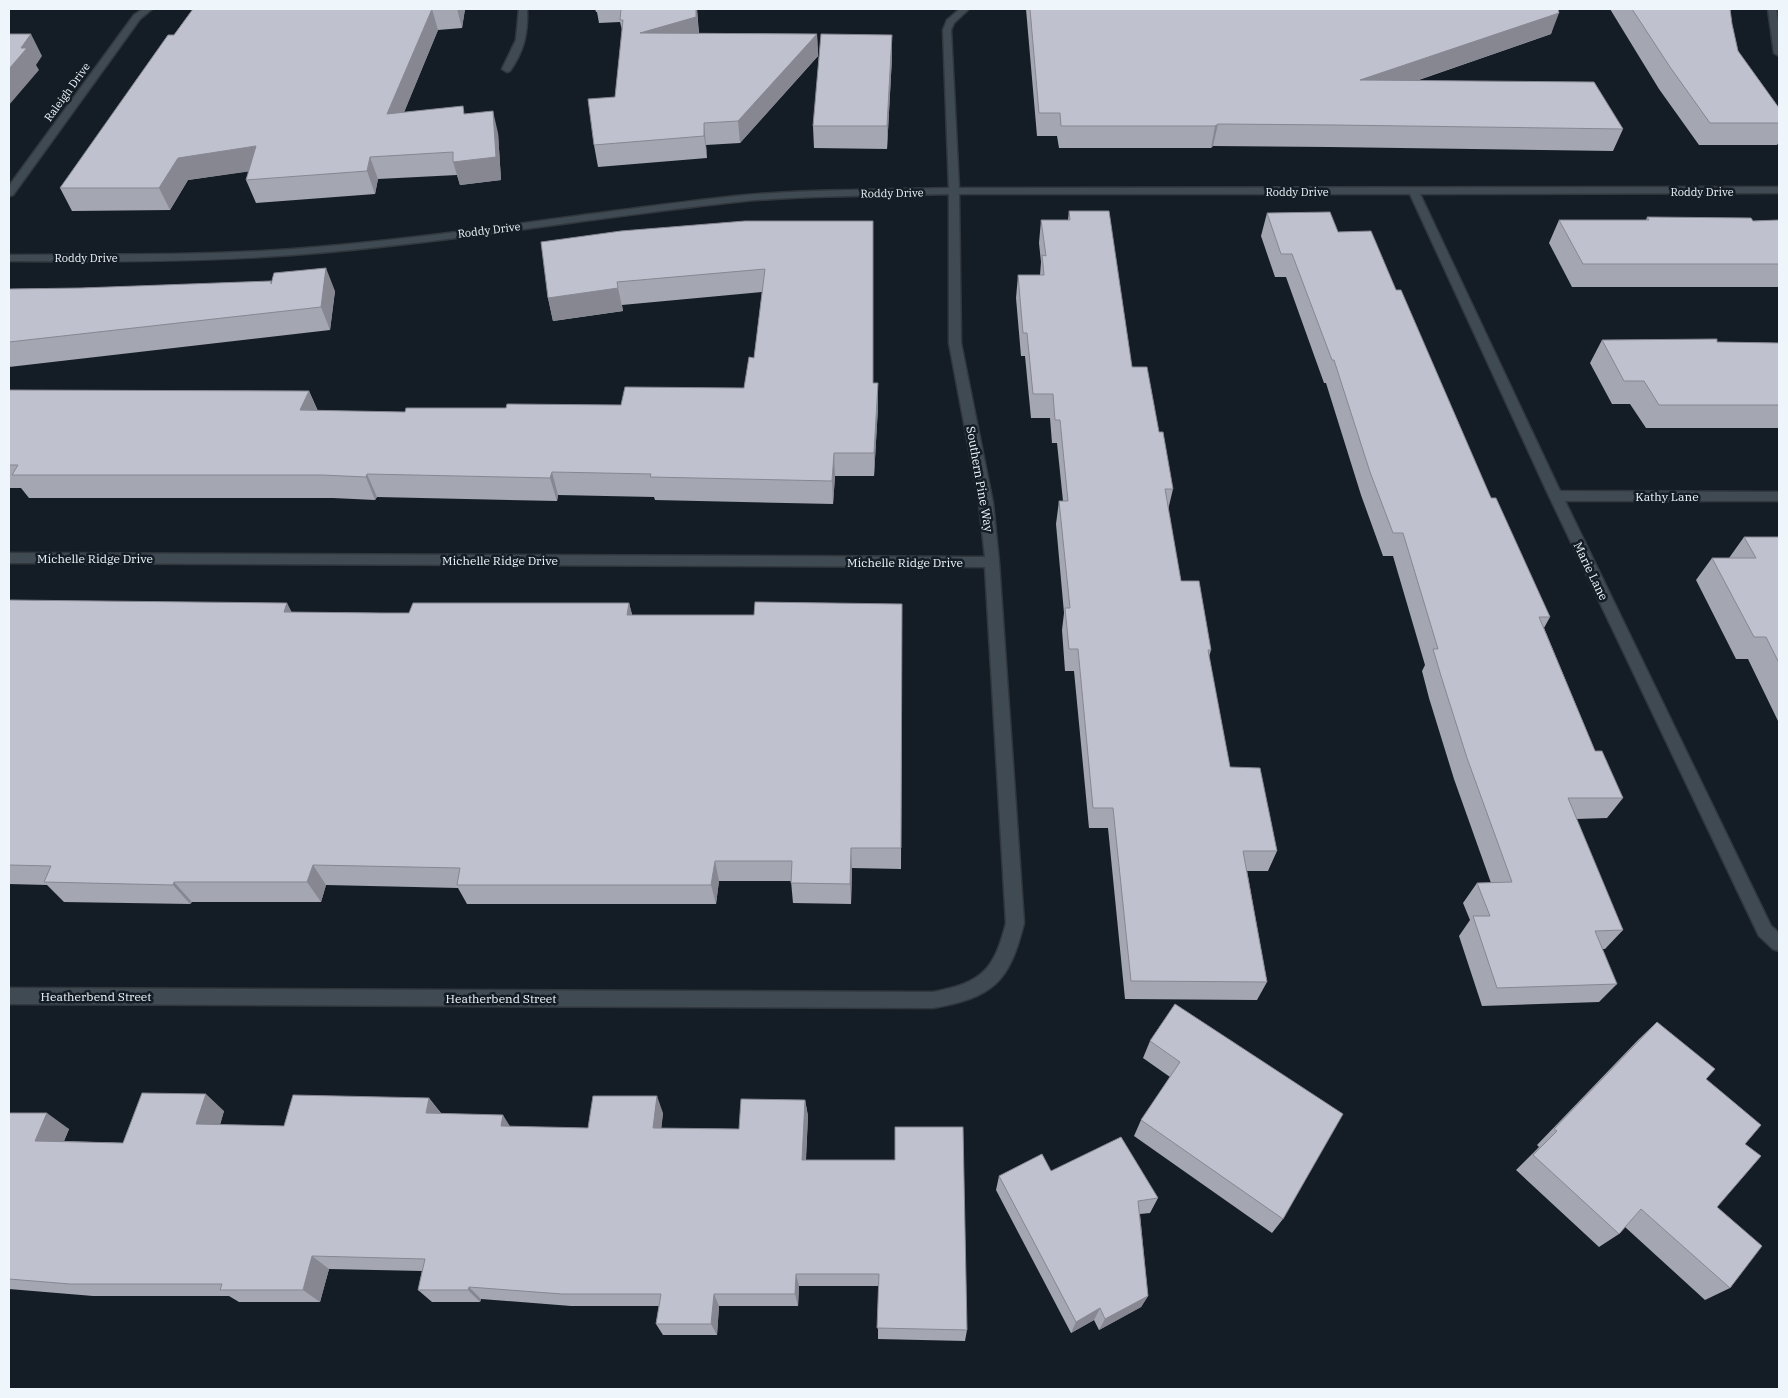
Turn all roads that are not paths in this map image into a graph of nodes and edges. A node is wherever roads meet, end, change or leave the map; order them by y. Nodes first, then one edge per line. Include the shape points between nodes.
1 (148, 9) edge
2 (523, 9) edge
3 (965, 9) edge
4 (1772, 9) edge
5 (1779, 53) edge
6 (507, 69) dead end
7 (1779, 190) edge
8 (954, 192) junction
9 (1414, 192) junction
10 (9, 193) edge
11 (9, 258) edge
12 (1556, 496) junction
13 (1779, 496) edge
14 (9, 558) edge
15 (992, 562) junction
16 (1779, 943) edge
17 (988, 980) joint
18 (9, 996) edge

1 - 10 street, Raleigh Drive via 137,17
2 - 6 street via 522,39
3 - 8 street, Southern Pine Way via 950,22 947,30
4 - 5 street
7 - 9 street, Roddy Drive
8 - 9 street, Roddy Drive
8 - 11 street, Roddy Drive via 814,194 699,202 294,252 204,257
8 - 15 street, Southern Pine Way via 955,343 986,503
9 - 12 street, Marie Lane
12 - 13 street, Kathy Lane
12 - 16 street, Marie Lane via 1765,931
14 - 15 street, Michelle Ridge Drive
15 - 17 street, Southern Pine Way via 1015,923 1008,955
17 - 18 street, Heatherbend Street via 966,994 933,1000

